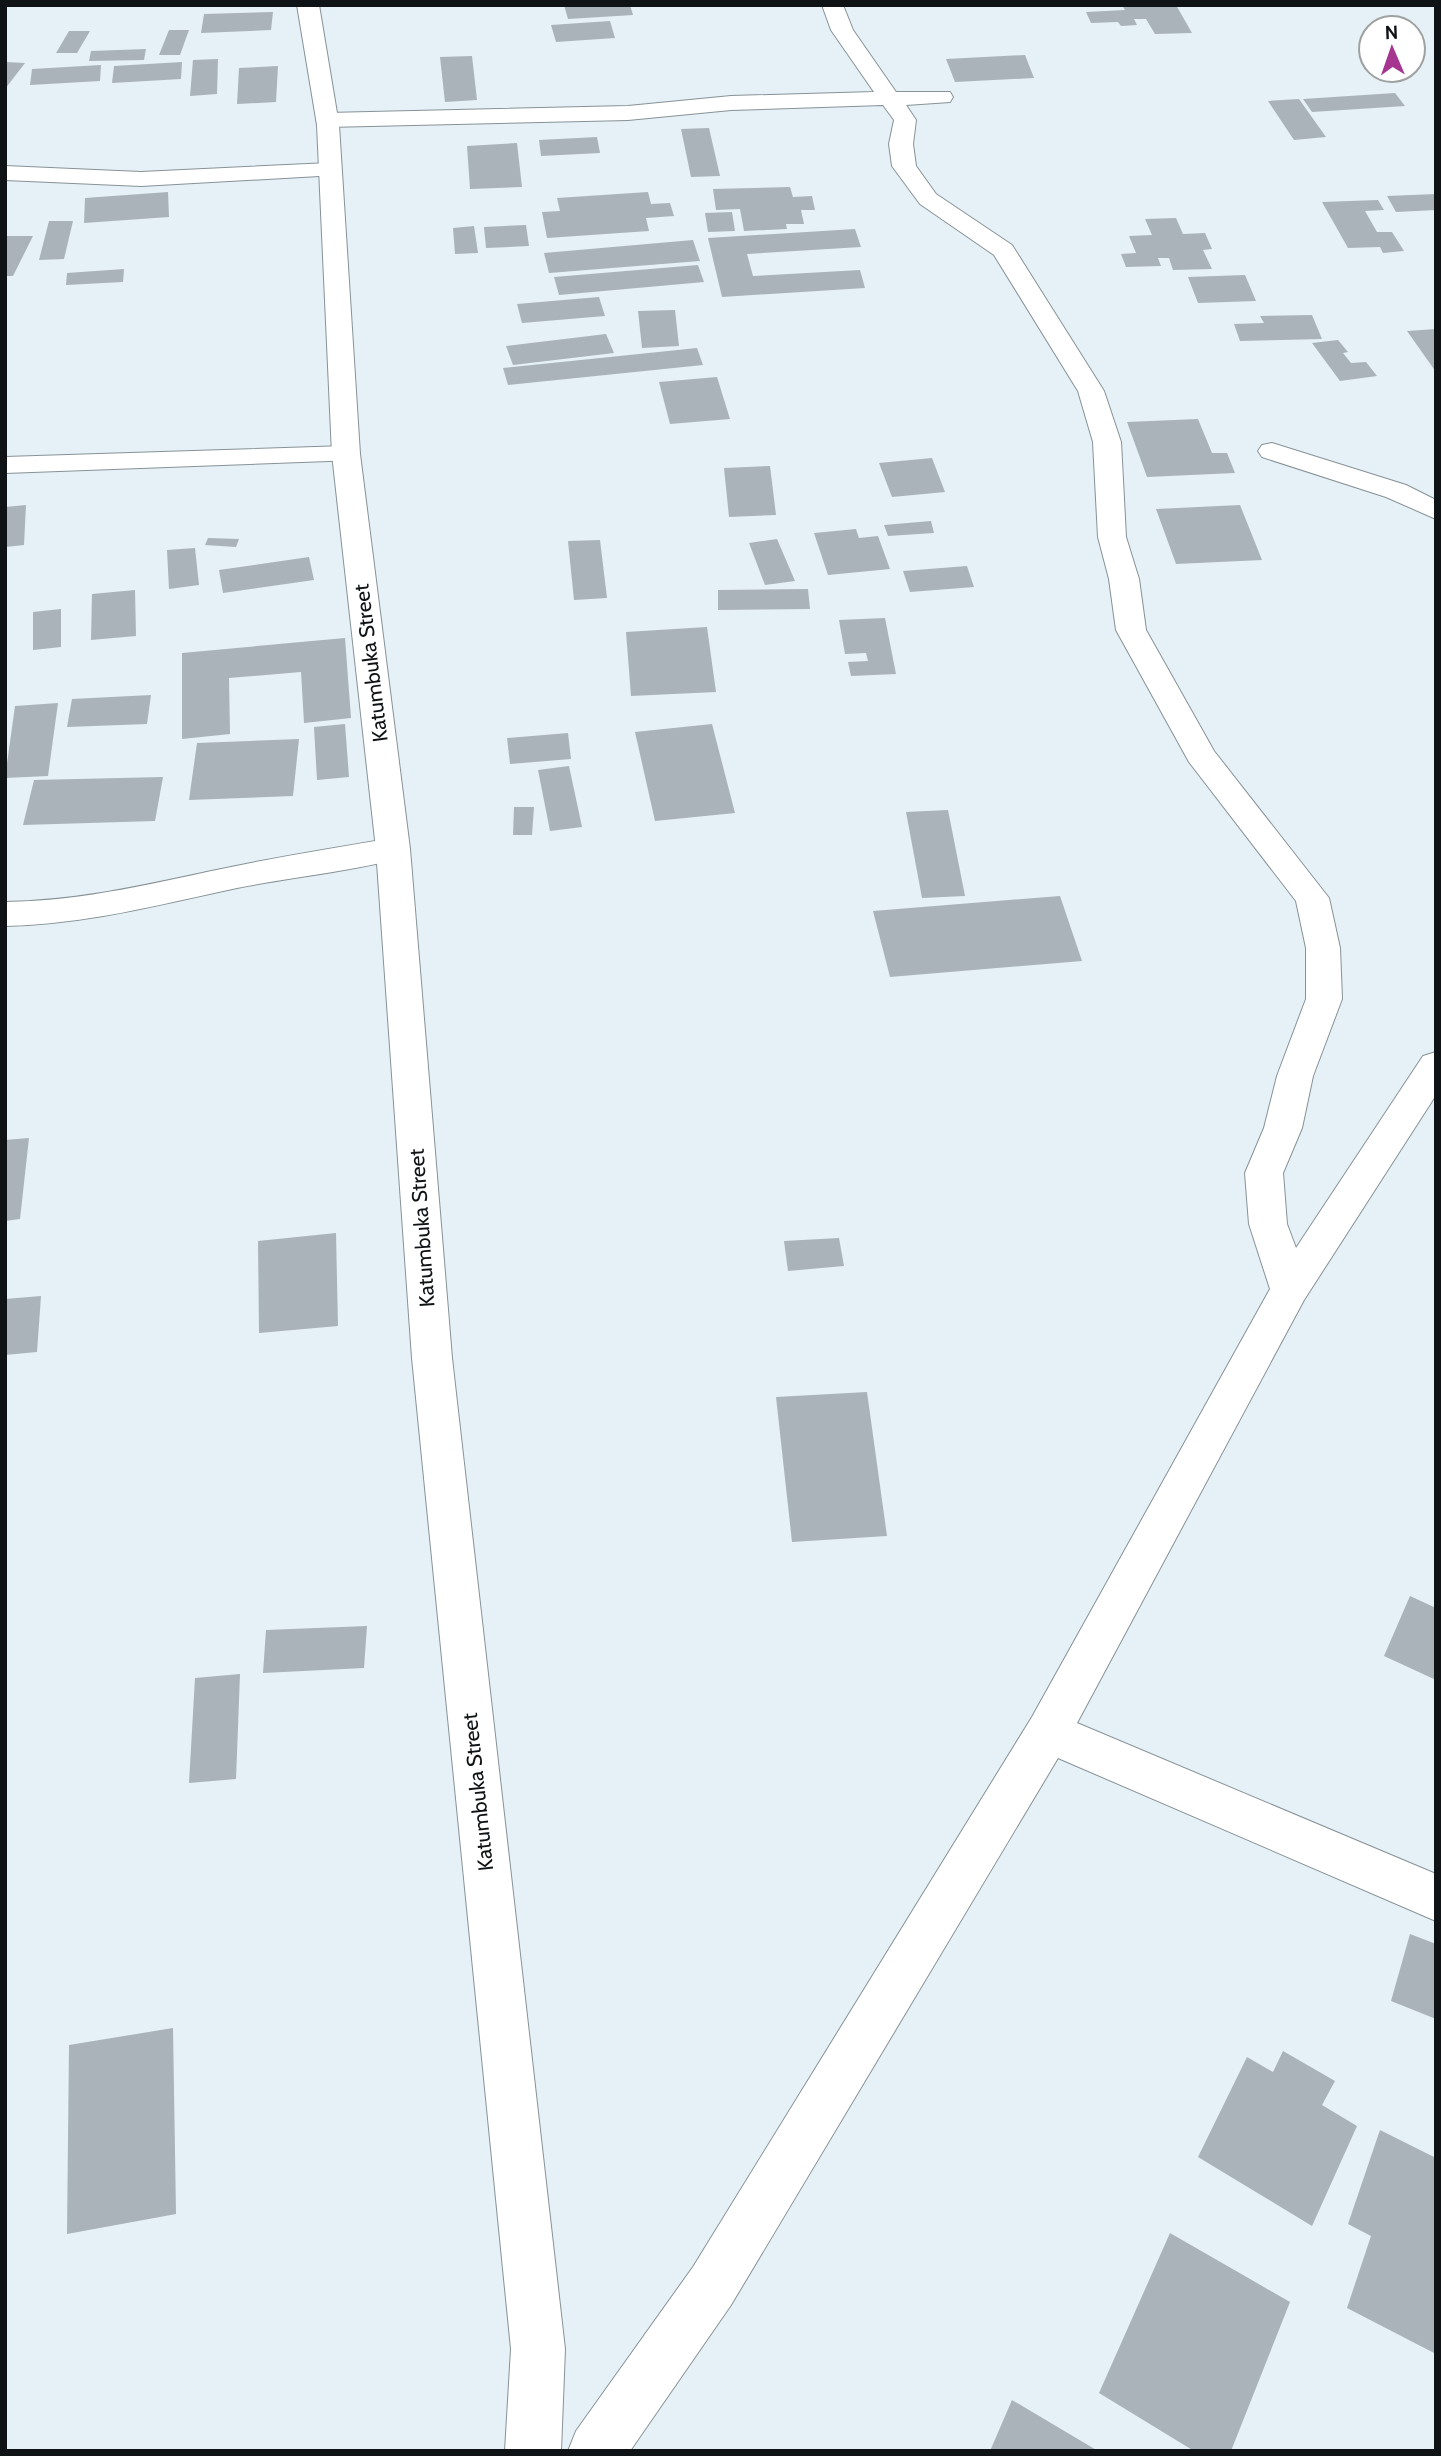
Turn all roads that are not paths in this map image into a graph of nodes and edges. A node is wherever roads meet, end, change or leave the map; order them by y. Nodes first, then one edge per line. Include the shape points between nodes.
1 (308, 5) edge
2 (832, 5) edge
3 (890, 97) junction
4 (942, 97) dead end
5 (327, 120) junction
6 (329, 170) junction
7 (5, 173) edge
8 (1272, 451) dead end
9 (346, 454) junction
10 (5, 465) edge
11 (1436, 511) edge
12 (393, 849) junction
13 (5, 914) edge
14 (1436, 1065) edge
15 (1290, 1289) junction
16 (1048, 1732) junction
17 (1436, 1898) edge
18 (533, 2451) edge
19 (596, 2451) edge

1 - 5 street, Katumbuka Street
2 - 3 street via 842,30
3 - 4 street
3 - 5 street via 731,103 628,113
3 - 15 street via 905,120 904,166 928,199 1003,250 1091,391 1107,442 1112,537 1124,579 1130,630 1200,755 1312,898 1323,948 1324,999 1264,1173 1268,1224
5 - 6 street, Katumbuka Street
6 - 7 street via 141,179
6 - 9 street, Katumbuka Street
8 - 11 street via 1396,491
9 - 10 street
9 - 12 street, Katumbuka Street
12 - 13 street via 111,905
12 - 18 street, Katumbuka Street via 432,1358 538,2349
14 - 15 street
15 - 16 street
16 - 17 street
16 - 19 street via 712,2286

